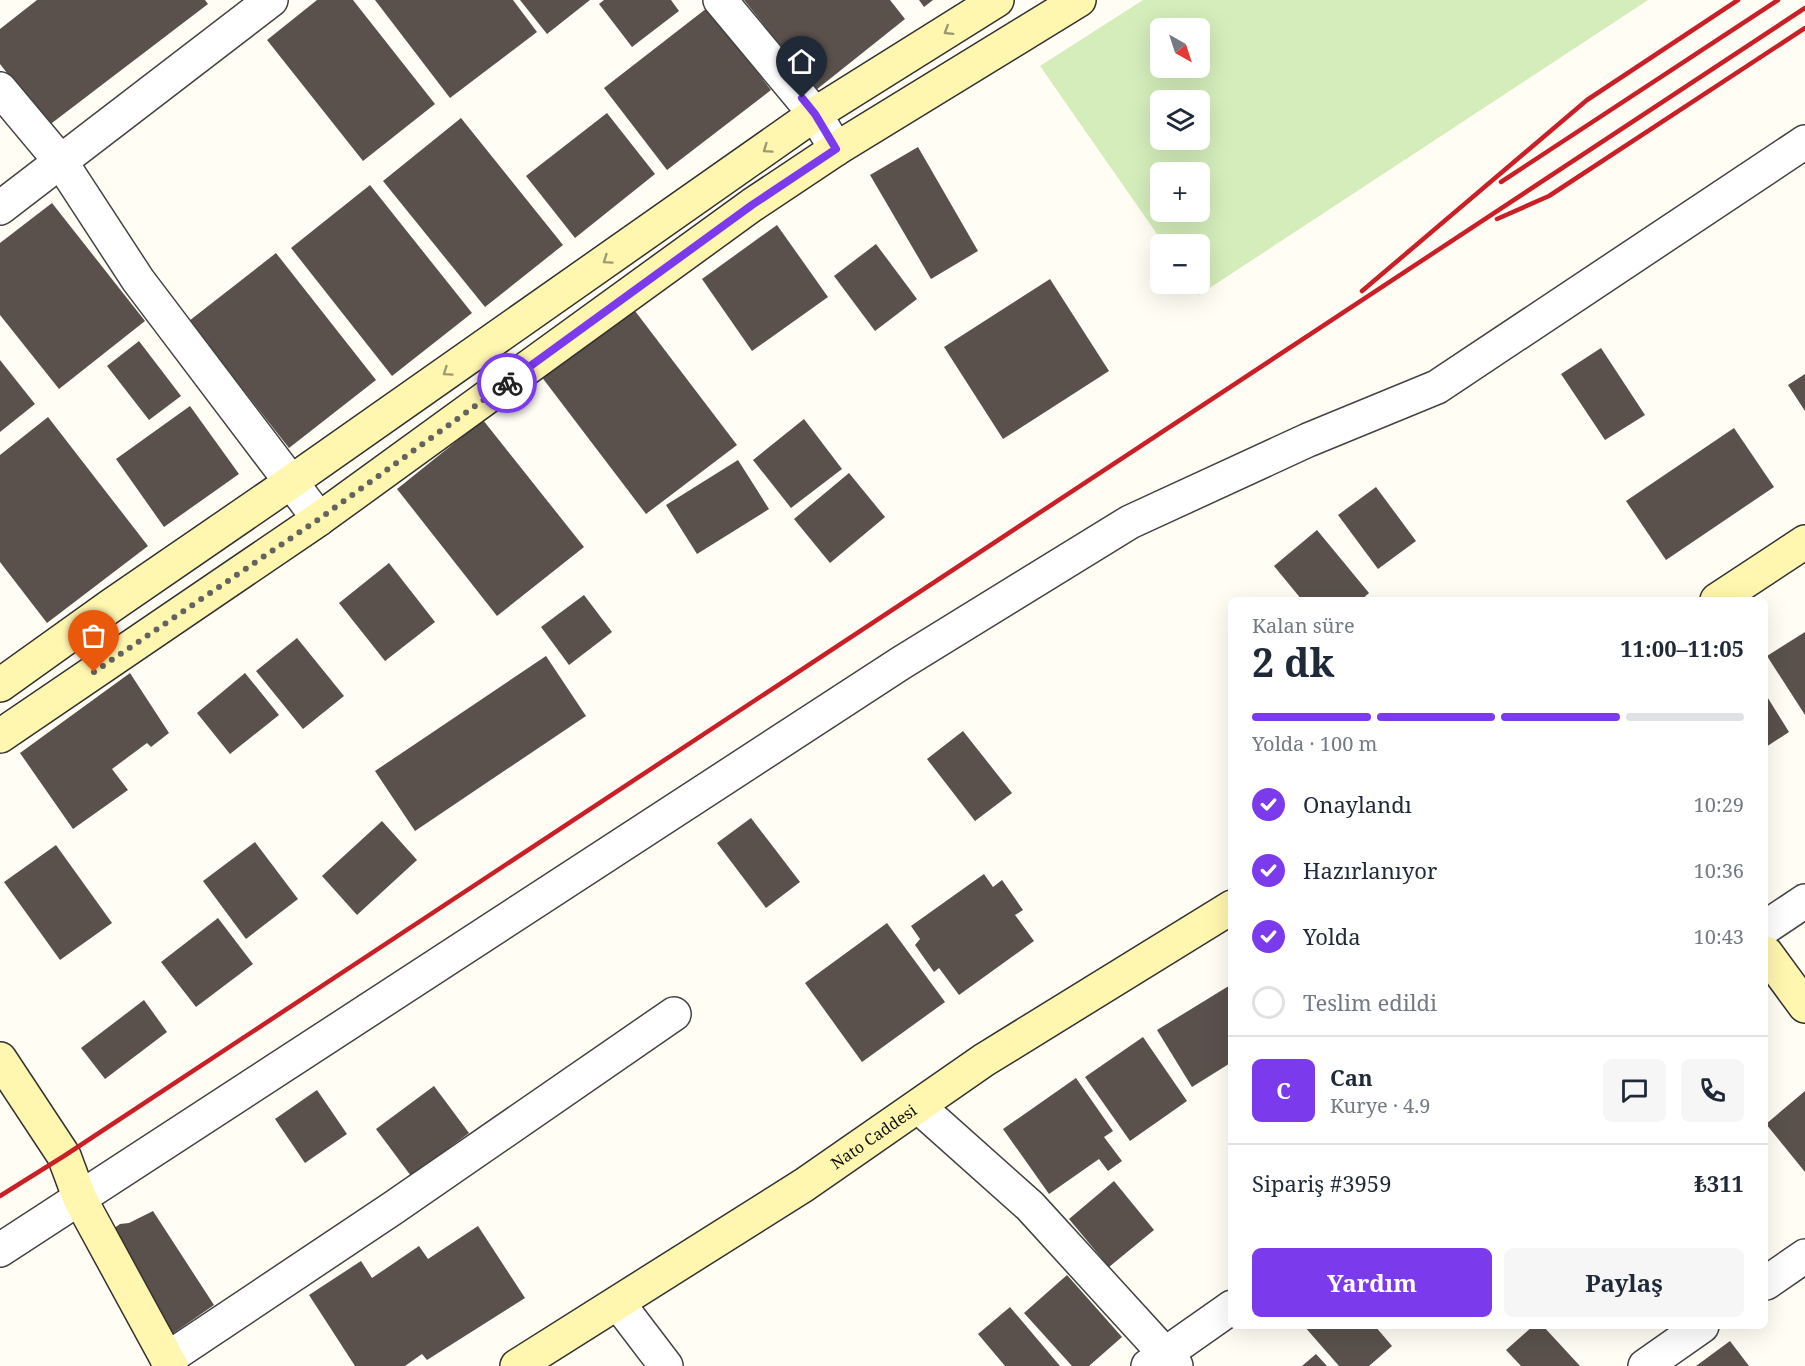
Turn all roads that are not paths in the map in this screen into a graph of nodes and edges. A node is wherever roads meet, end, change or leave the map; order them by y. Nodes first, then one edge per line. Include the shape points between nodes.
1 (271, 0) edge
2 (720, 0) edge
3 (997, 0) edge
4 (1078, 0) edge
5 (0, 90) edge
6 (815, 114) junction
7 (1805, 142) edge
8 (836, 149) junction
9 (61, 162) junction
10 (0, 208) edge
11 (291, 482) junction
12 (319, 519) junction
13 (1805, 542) edge
14 (1722, 597) edge
15 (0, 685) edge
16 (0, 736) edge
17 (1805, 900) edge
18 (1228, 909) edge
19 (1768, 926) edge
20 (1768, 957) edge
21 (1805, 1006) edge
22 (674, 1014) dead end
23 (0, 1059) edge
24 (919, 1107) junction
25 (80, 1199) junction
26 (0, 1250) edge
27 (1805, 1256) edge
28 (1768, 1282) edge
29 (618, 1303) junction
30 (1228, 1310) edge
31 (1698, 1329) edge
32 (169, 1362) edge
33 (1163, 1362) edge
34 (518, 1366) edge
35 (666, 1366) edge
36 (1645, 1366) edge

1 - 9 street
2 - 6 street
3 -> 6 street
4 - 8 street
5 - 9 street
6 - 8 street
6 -> 11 street
7 - 25 street via 1437,387 1308,440 1120,528 891,670
8 - 12 street via 752,205
9 - 10 street
9 - 11 street via 138,280
11 - 12 street
11 - 15 street
12 - 16 street
13 - 14 street
17 - 19 street
18 - 24 street, Nato Caddesi via 984,1060
20 - 21 street
22 - 32 street
23 - 25 street via 64,1156
24 - 29 street, Nato Caddesi
24 - 33 street via 1030,1206
25 - 26 street
25 - 32 street
27 - 28 street
29 - 34 street, Nato Caddesi
29 - 35 street
30 - 33 street
31 - 36 street

